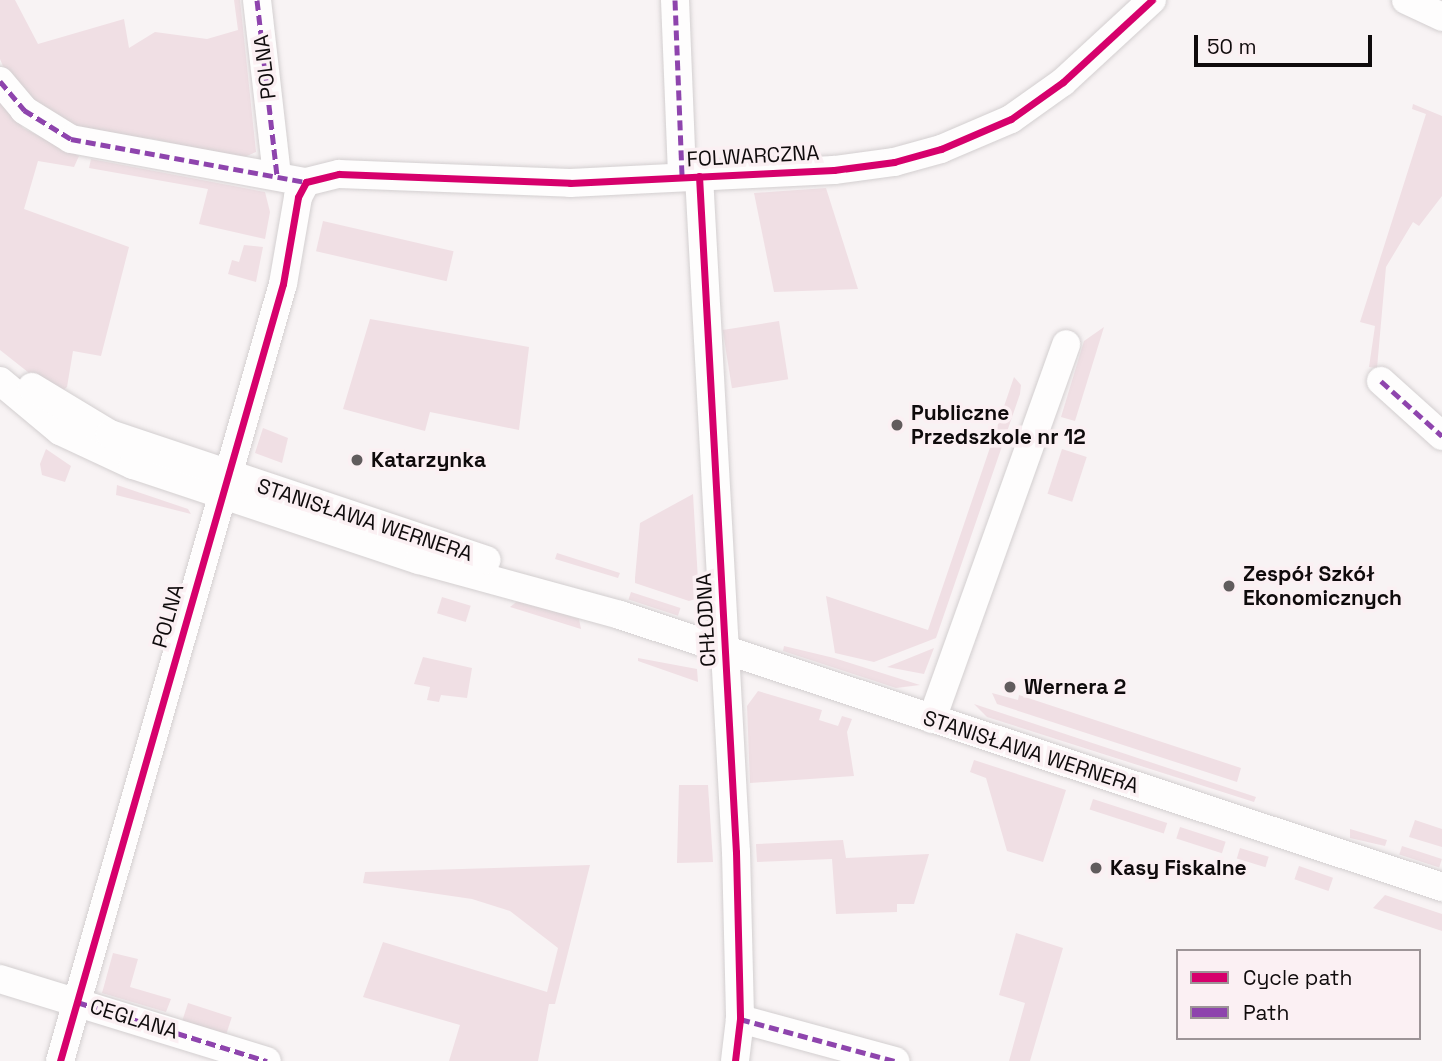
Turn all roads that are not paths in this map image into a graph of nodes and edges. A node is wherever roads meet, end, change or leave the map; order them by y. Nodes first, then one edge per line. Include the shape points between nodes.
1 (257, 0) edge
2 (675, 0) edge
3 (1152, 0) edge
4 (1406, 0) edge
5 (1442, 17) edge
6 (0, 81) edge
7 (277, 175) junction
8 (690, 177) junction
9 (306, 182) junction
10 (1066, 344) dead end
11 (0, 367) edge
12 (0, 381) edge
13 (1381, 381) dead end
14 (1442, 436) edge
15 (224, 485) junction
16 (724, 649) junction
17 (932, 719) junction
18 (1442, 887) edge
19 (0, 979) edge
20 (76, 1002) junction
21 (740, 1019) junction
22 (60, 1061) edge
23 (267, 1061) edge
24 (735, 1061) edge
25 (895, 1061) edge

1 - 7 street, POLNA
2 - 8 street, CHŁODNA
3 - 8 street, FOLWARCZNA via 1040,100 951,145 863,167
4 - 5 street
6 - 7 street via 24,110 71,139
7 - 9 street
8 - 9 street, FOLWARCZNA via 503,184 339,174
8 - 16 street, CHŁODNA
9 - 15 street, POLNA via 298,197 283,284
10 - 17 street
11 - 15 street, STANISŁAWA WERNERA via 110,434
12 - 15 street, STANISŁAWA WERNERA via 85,446
13 - 14 street
15 - 16 street, STANISŁAWA WERNERA via 531,575 620,615
15 - 20 street, POLNA
16 - 17 street, STANISŁAWA WERNERA
16 - 21 street, CHŁODNA
17 - 18 street, STANISŁAWA WERNERA
19 - 20 street, CEGLANA
20 - 22 street, POLNA
20 - 23 street, CEGLANA
21 - 24 street, CHŁODNA
21 - 25 street

